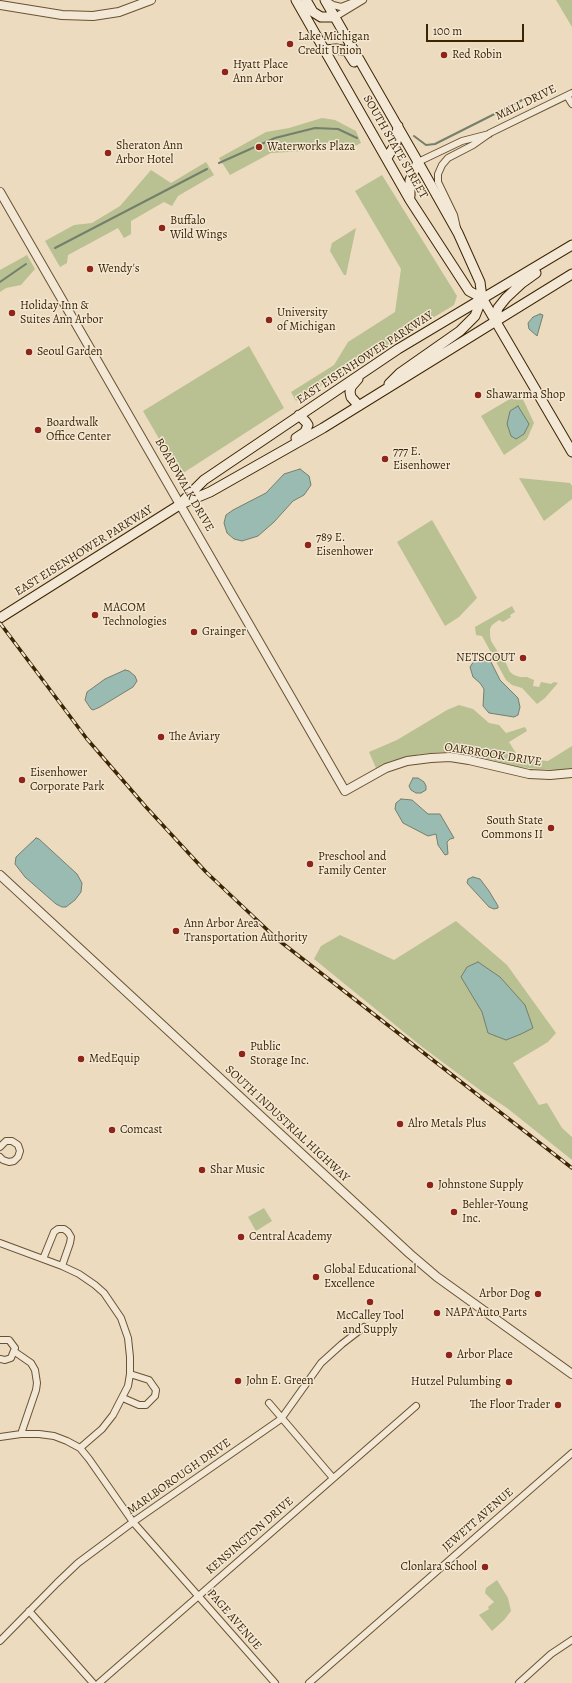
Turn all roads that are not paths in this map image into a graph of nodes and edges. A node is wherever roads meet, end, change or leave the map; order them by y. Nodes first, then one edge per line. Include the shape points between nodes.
1 (151, 0) edge
2 (296, 0) edge
3 (306, 0) edge
4 (326, 0) edge
5 (359, 0) edge
6 (363, 0) edge
7 (0, 4) edge
8 (335, 17) junction
9 (324, 50) junction
10 (570, 94) edge
11 (383, 100) junction
12 (572, 104) edge
13 (398, 126) junction
14 (490, 133) junction
15 (387, 158) junction
16 (418, 162) junction
17 (0, 192) edge
18 (410, 200) junction
19 (458, 233) junction
20 (572, 245) edge
21 (572, 251) edge
22 (572, 267) edge
23 (572, 274) edge
24 (482, 298) junction
25 (531, 298) junction
26 (455, 314) junction
27 (495, 320) junction
28 (378, 395) junction
29 (359, 406) junction
30 (300, 415) junction
31 (572, 452) edge
32 (266, 461) junction
33 (181, 504) junction
34 (0, 618) edge
35 (572, 773) edge
36 (345, 791) joint
37 (0, 875) edge
38 (0, 1147) edge
39 (0, 1157) edge
40 (0, 1244) edge
41 (42, 1259) junction
42 (62, 1266) junction
43 (364, 1327) dead end
44 (0, 1340) edge
45 (15, 1352) junction
46 (0, 1359) edge
47 (130, 1374) junction
48 (572, 1374) edge
49 (123, 1398) junction
50 (269, 1403) dead end
51 (416, 1406) dead end
52 (281, 1419) junction
53 (21, 1434) junction
54 (0, 1437) edge
55 (80, 1448) junction
56 (572, 1453) edge
57 (333, 1478) junction
58 (133, 1522) junction
59 (198, 1595) junction
60 (29, 1611) junction
61 (572, 1640) edge
62 (0, 1641) edge
63 (93, 1683) edge
64 (99, 1683) edge
65 (275, 1683) edge
66 (309, 1683) edge
67 (519, 1683) edge

1 - 7 street via 119,12 87,16 62,15
2 - 9 main road, SOUTH STATE STREET
3 - 8 main road via 313,12 321,18
4 - 5 street via 341,7
4 - 8 main road, SOUTH STATE STREET
6 - 8 street
8 - 11 main road, SOUTH STATE STREET
9 - 11 main road via 347,51 367,82
9 - 15 main road, SOUTH STATE STREET
10 - 12 street
10 - 14 street, MALL DRIVE
11 - 13 main road, SOUTH STATE STREET
13 - 15 main road via 396,143
13 - 16 main road, SOUTH STATE STREET
14 - 16 street, MALL DRIVE via 462,141
14 - 19 street, MALL DRIVE via 448,158 439,169 438,182 457,222
15 - 18 main road, SOUTH STATE STREET
16 - 18 main road via 410,180
16 - 19 main road, SOUTH STATE STREET
17 - 33 street, BOARDWALK DRIVE
18 - 24 main road, SOUTH STATE STREET via 469,291
19 - 24 main road, SOUTH STATE STREET via 480,282
20 - 24 main road, EAST EISENHOWER PARKWAY
21 - 27 main road via 532,275 516,288 498,308
22 - 25 main road via 544,284
23 - 25 main road, EAST EISENHOWER PARKWAY
24 - 26 main road, EAST EISENHOWER PARKWAY
24 - 27 main road, SOUTH STATE STREET
24 - 28 main road via 475,316 460,331 400,372
25 - 27 main road, EAST EISENHOWER PARKWAY
26 - 29 main road via 432,333 357,380 350,392
26 - 30 main road, EAST EISENHOWER PARKWAY
27 - 28 main road, EAST EISENHOWER PARKWAY
27 - 31 main road, SOUTH STATE STREET
28 - 29 main road, EAST EISENHOWER PARKWAY
29 - 32 main road, EAST EISENHOWER PARKWAY
30 - 32 main road via 308,426 305,432 274,451
30 - 33 main road, EAST EISENHOWER PARKWAY via 204,480
32 - 33 main road, EAST EISENHOWER PARKWAY via 210,492
33 - 34 main road, EAST EISENHOWER PARKWAY
33 - 36 street, BOARDWALK DRIVE
35 - 36 street, OAKBROOK DRIVE via 550,776 529,774 469,760 431,758 407,761 386,768
37 - 48 street, SOUTH INDUSTRIAL HIGHWAY via 410,1254 437,1277
38 - 39 street via 6,1141 12,1141 18,1145 20,1151 14,1161 9,1162
40 - 41 street
41 - 42 street
41 - 42 street via 54,1232 64,1229 71,1237
42 - 47 street via 95,1285 110,1301 128,1338
43 - 52 street, MARLBOROUGH DRIVE via 321,1363
44 - 45 street via 12,1342
45 - 46 street via 8,1360
45 - 53 street via 31,1363 37,1383
47 - 49 street
47 - 49 street via 149,1380 156,1390 155,1396 146,1405 139,1405
49 - 55 street via 114,1415 102,1429
50 - 52 street
51 - 57 street, KENSINGTON DRIVE
52 - 57 street
52 - 58 street, MARLBOROUGH DRIVE
53 - 54 street, PAGE AVENUE
53 - 55 street, PAGE AVENUE via 54,1436
55 - 58 street, PAGE AVENUE
56 - 66 street, JEWETT AVENUE
57 - 59 street, KENSINGTON DRIVE
58 - 59 street, PAGE AVENUE
58 - 60 street, MARLBOROUGH DRIVE via 78,1563
59 - 64 street, KENSINGTON DRIVE
59 - 65 street, PAGE AVENUE
60 - 62 street, MARLBOROUGH DRIVE
60 - 63 street
61 - 67 street via 551,1654

